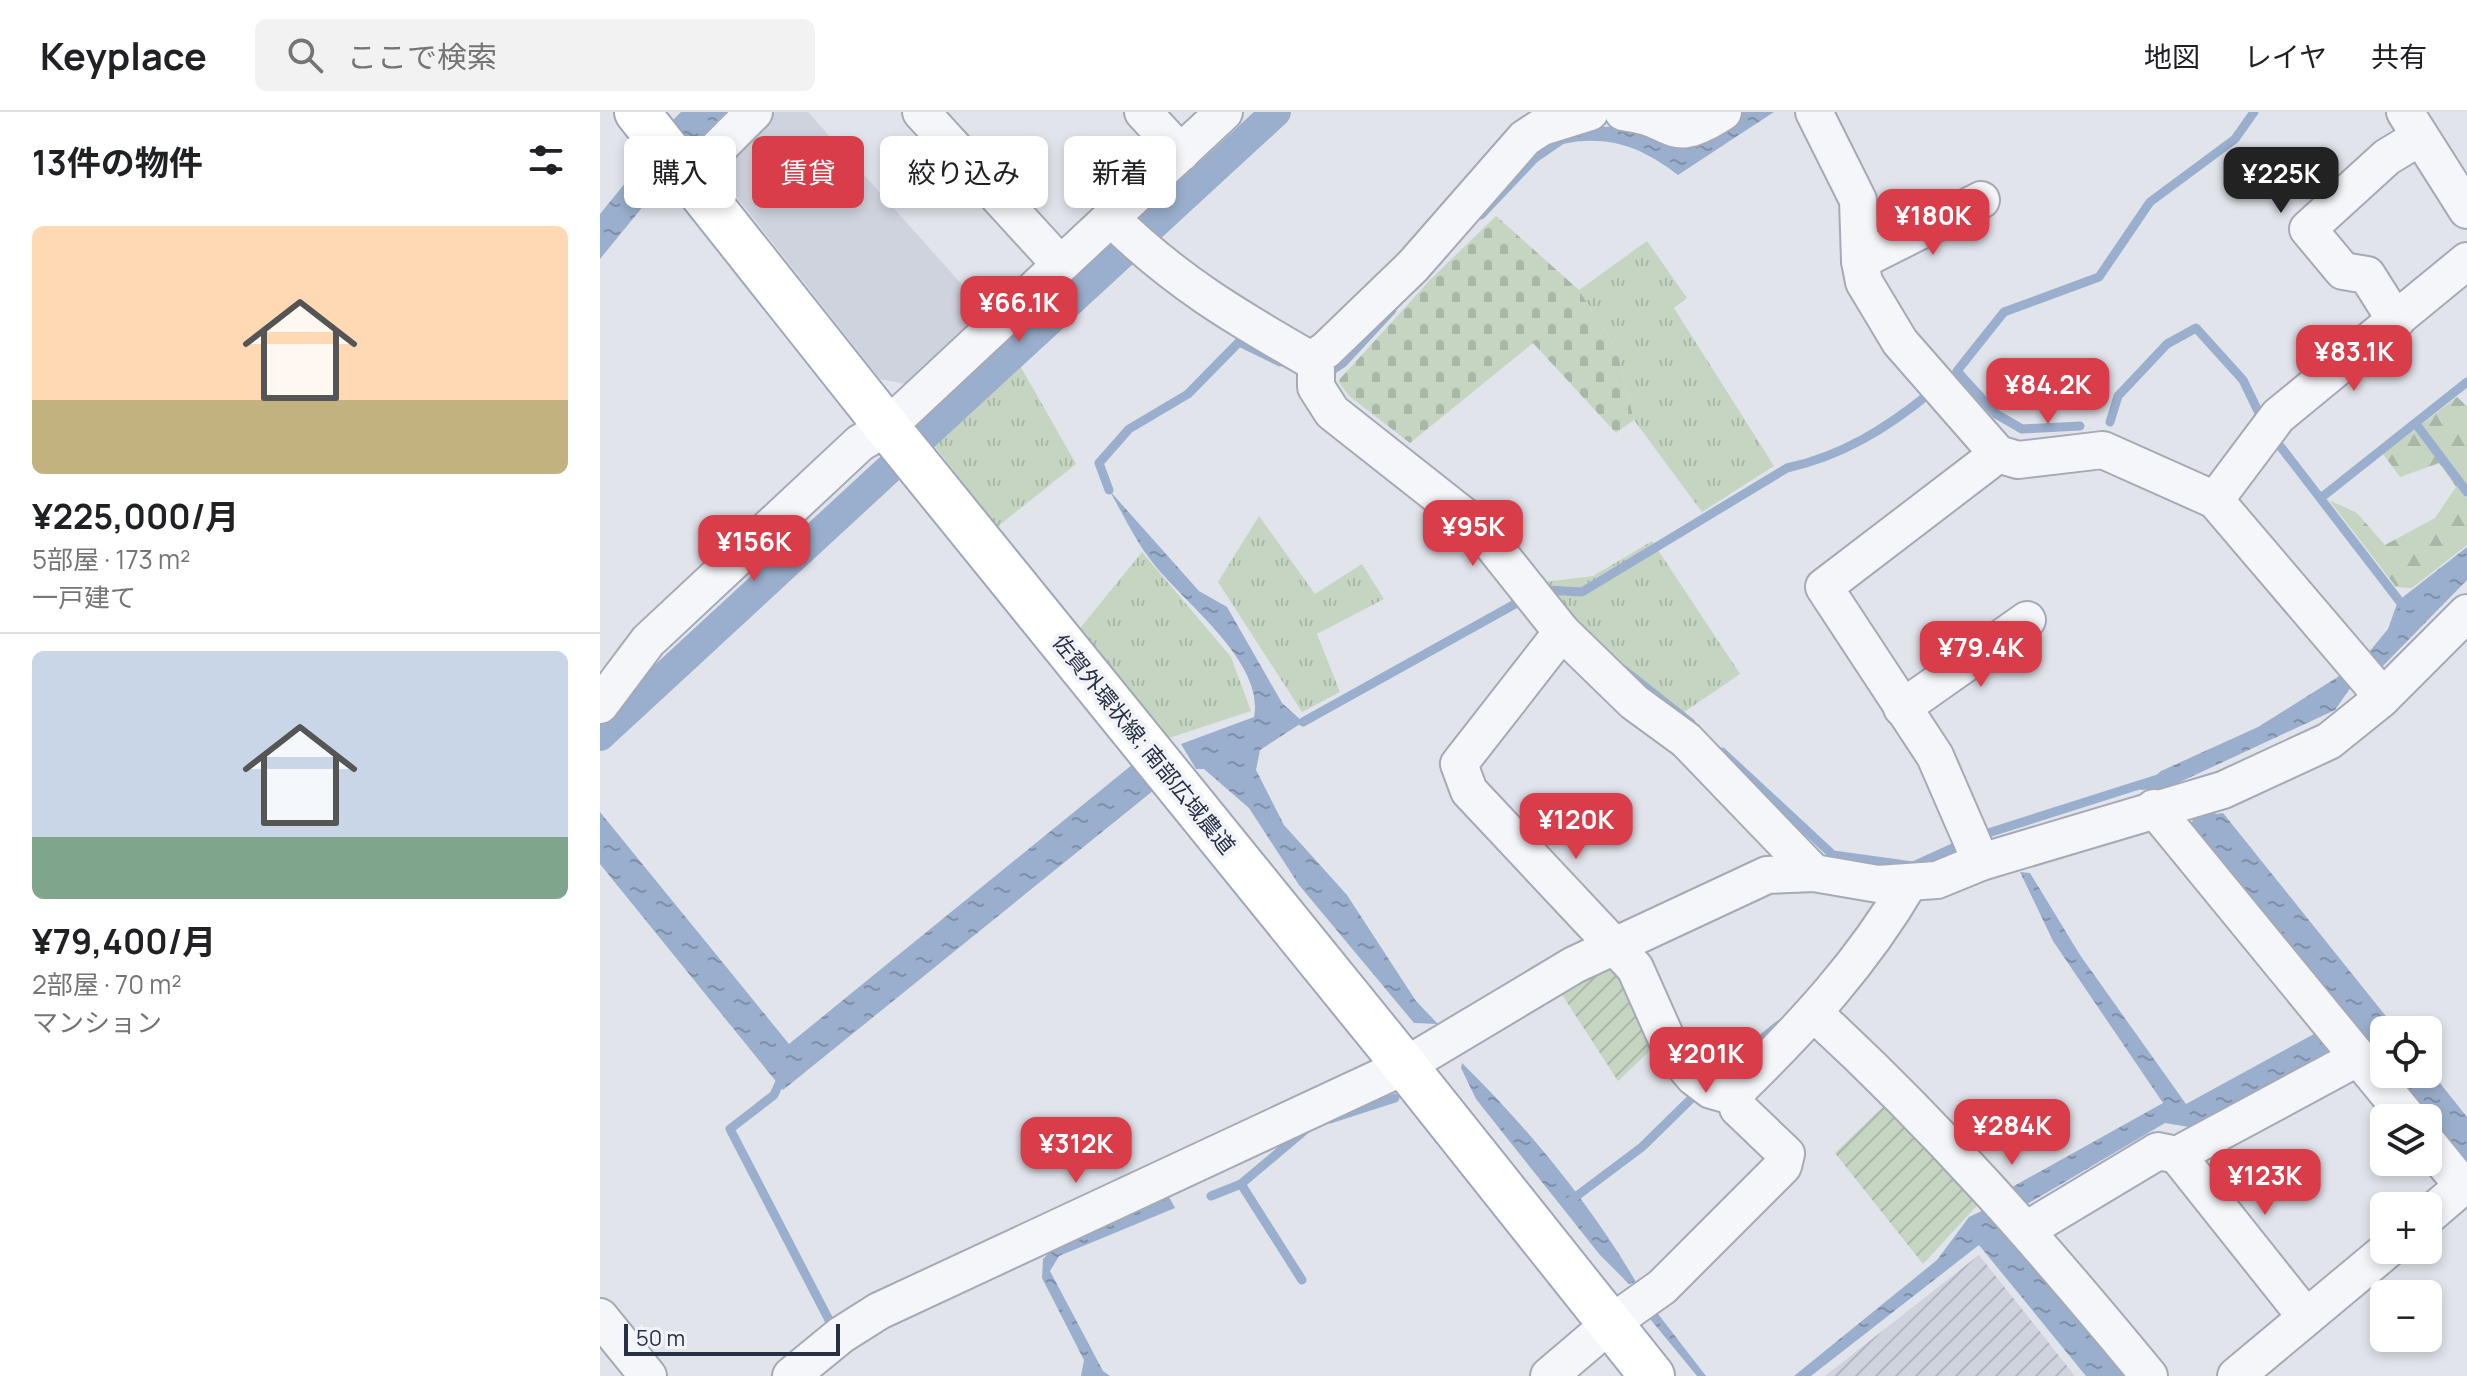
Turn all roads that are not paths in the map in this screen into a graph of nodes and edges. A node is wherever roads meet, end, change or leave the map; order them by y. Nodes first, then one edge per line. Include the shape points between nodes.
1 (637, 112) edge
2 (754, 112) edge
3 (921, 112) edge
4 (1143, 112) edge
5 (1224, 112) edge
6 (1623, 112) edge
7 (1723, 112) edge
8 (1814, 112) edge
9 (1583, 114) edge
10 (2413, 124) edge
11 (657, 136) edge
12 (730, 136) edge
13 (1181, 153) junction
14 (1981, 200) dead end
15 (715, 208) edge
16 (2467, 210) edge
17 (1129, 235) junction
18 (1860, 261) junction
19 (2467, 261) edge
20 (1060, 264) junction
21 (2396, 321) junction
22 (1311, 360) junction
23 (887, 427) junction
24 (1998, 454) junction
25 (2215, 500) junction
26 (2467, 613) edge
27 (2027, 620) dead end
28 (1562, 632) junction
29 (2368, 680) junction
30 (600, 705) edge
31 (1902, 708) junction
32 (2154, 808) junction
33 (1981, 862) junction
34 (1814, 873) junction
35 (1909, 883) junction
36 (1615, 946) junction
37 (1815, 1014) junction
38 (2359, 1057) junction
39 (1405, 1066) junction
40 (1736, 1097) junction
41 (2397, 1104) edge
42 (2177, 1155) junction
43 (2442, 1160) edge
44 (2442, 1204) edge
45 (2028, 1229) junction
46 (2370, 1264) edge
47 (600, 1317) edge
48 (2306, 1317) junction
49 (1610, 1324) junction
50 (648, 1376) edge
51 (791, 1376) edge
52 (1549, 1376) edge
53 (1652, 1376) edge
54 (2149, 1376) edge
55 (2236, 1376) edge

1 - 11 main road, 佐賀外環状線; 南部広域農道
2 - 12 street
3 - 20 street
4 - 13 street
5 - 13 street
6 - 7 street via 1645,114 1681,132
8 - 18 street via 1858,200
9 - 22 street via 1525,138 1413,266
10 - 16 street
10 - 21 street via 2387,157 2308,229 2343,271 2367,275
13 - 17 street
14 - 18 street
15 - 23 main road, 佐賀外環状線; 南部広域農道
17 - 20 street
17 - 22 street via 1219,308
18 - 24 street via 1864,282 1900,342
19 - 21 street
20 - 23 street
21 - 25 street via 2278,416
22 - 28 street via 1316,387 1332,412 1479,528
23 - 30 street via 860,443 648,641
23 - 39 main road, 佐賀外環状線; 南部広域農道
24 - 25 street via 2018,460 2103,450
24 - 31 street via 1824,587
25 - 29 street
26 - 29 street
27 - 31 street
28 - 34 street via 1634,702 1686,740
28 - 36 street via 1459,764 1469,791
29 - 32 street via 2329,741 2223,790
31 - 33 street via 1935,756
32 - 33 street
32 - 38 street
33 - 35 street via 1937,880
34 - 35 street via 1878,884
34 - 36 street via 1767,875
35 - 37 street via 1882,928
36 - 39 street
36 - 40 street via 1635,968 1672,1051 1711,1090
37 - 40 street
37 - 45 street via 1951,1145
38 - 41 street
38 - 42 street
39 - 49 main road, 佐賀外環状線; 南部広域農道
39 - 51 street via 879,1311
40 - 49 street via 1738,1108 1786,1154 1783,1166 1662,1287
42 - 45 street via 2158,1151
42 - 48 street
43 - 44 street via 2463,1186
45 - 54 street
46 - 48 street
47 - 50 street
48 - 55 street
49 - 52 street
49 - 53 main road, 佐賀外環状線; 南部広域農道

